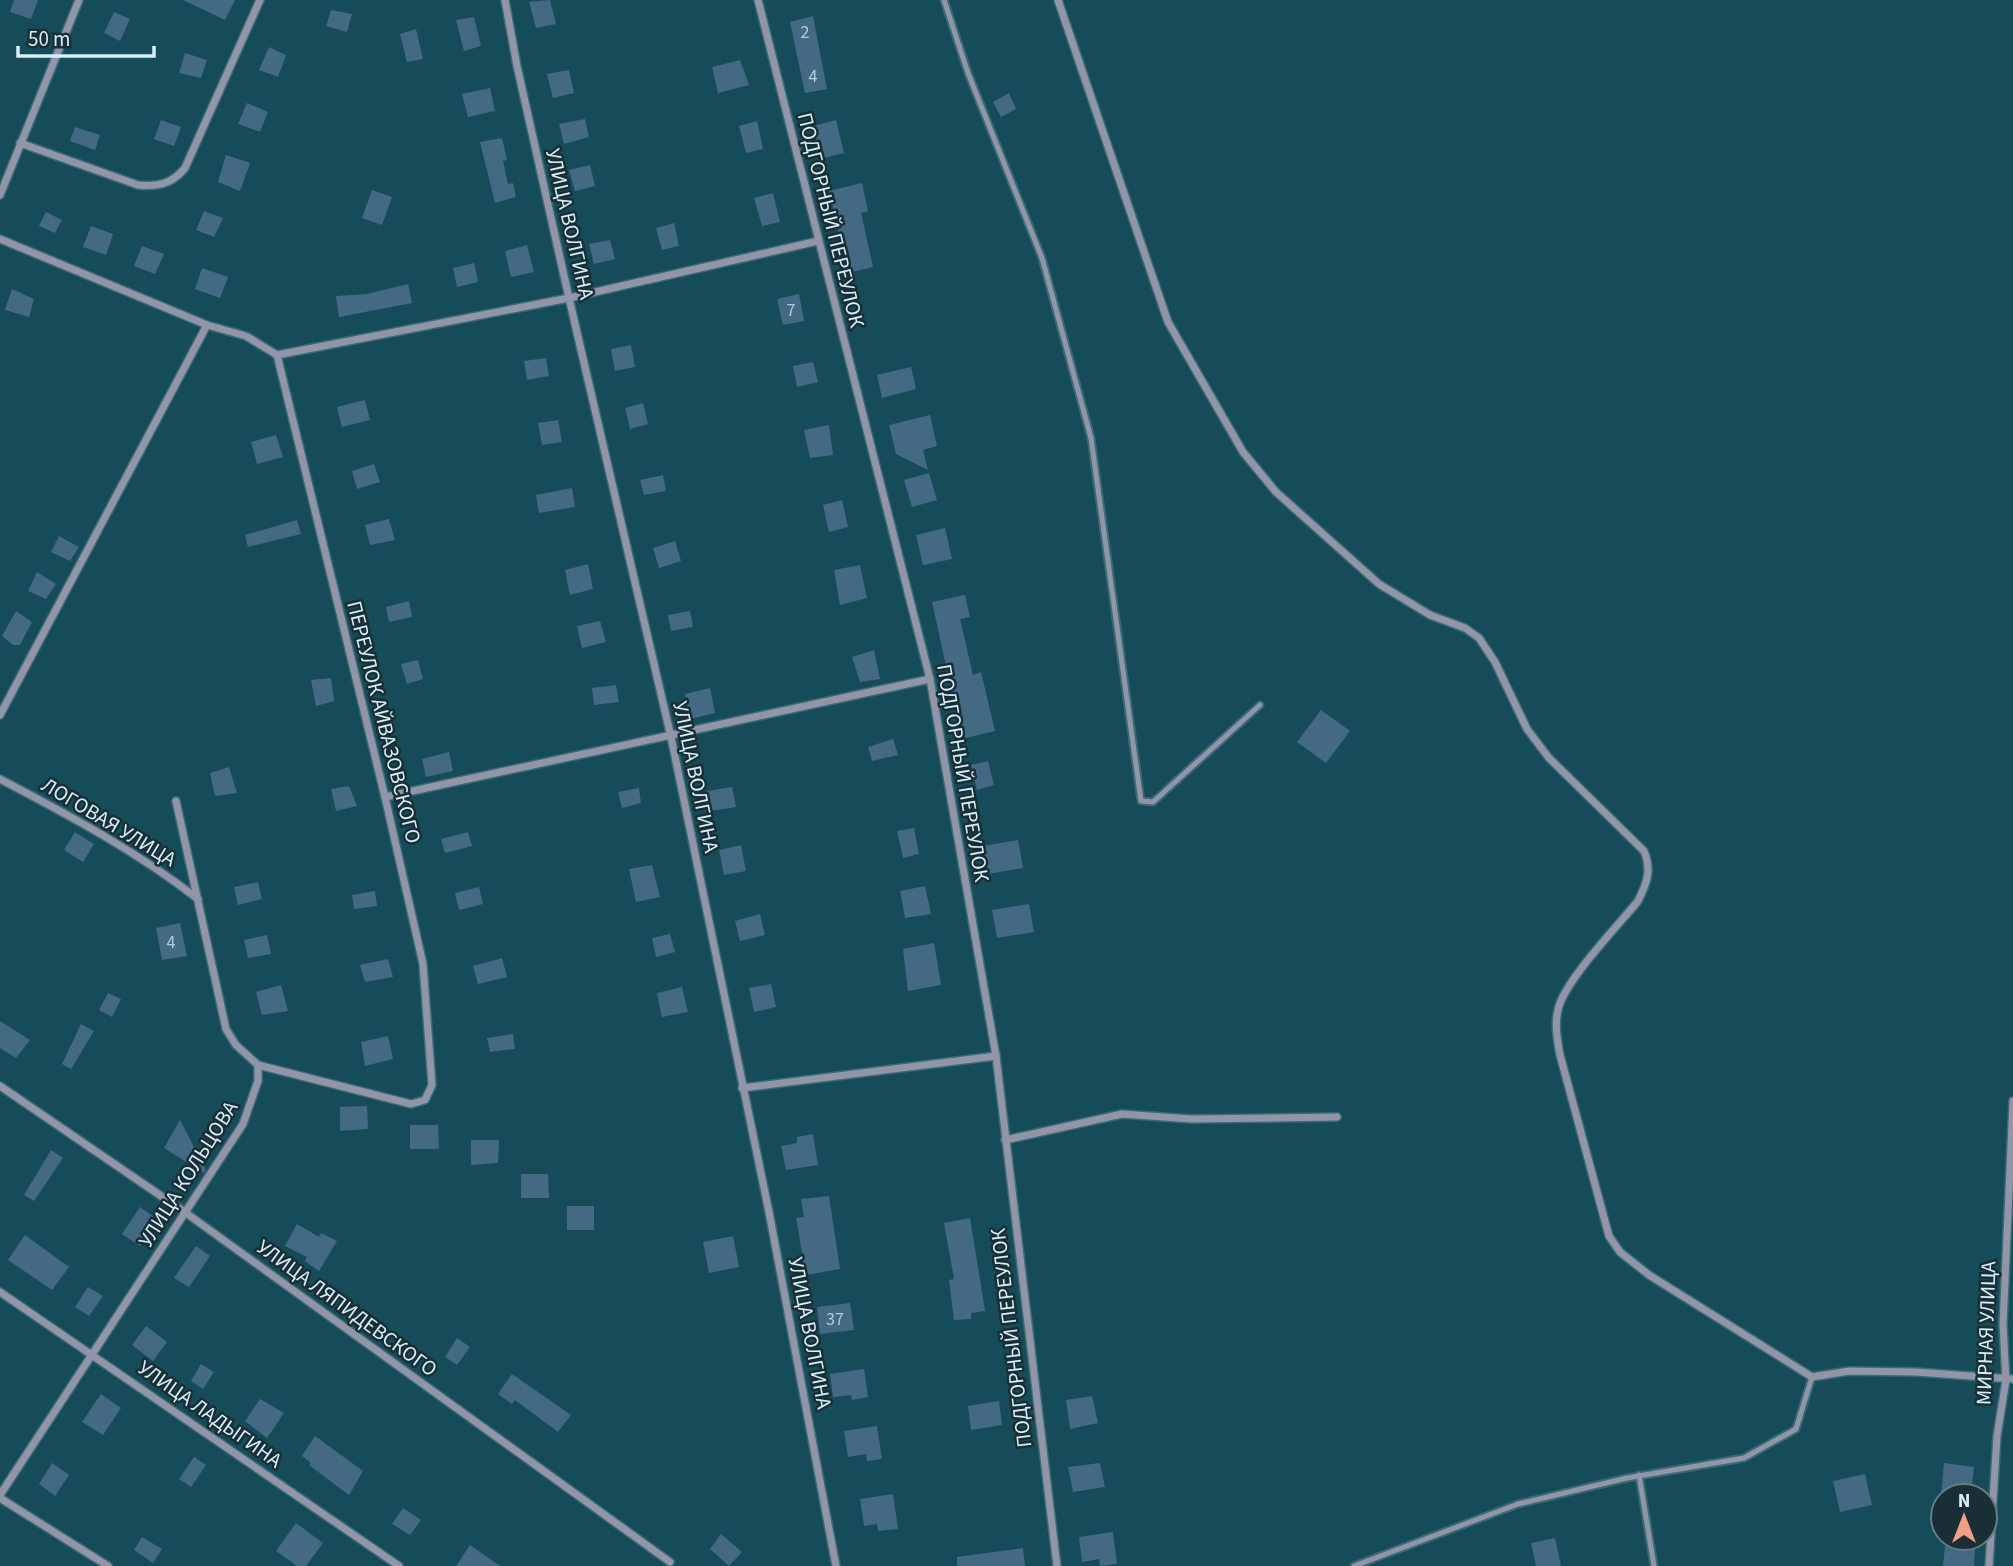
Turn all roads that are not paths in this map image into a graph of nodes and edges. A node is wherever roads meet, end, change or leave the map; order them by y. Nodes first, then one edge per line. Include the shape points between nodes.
1 (79, 0) edge
2 (260, 0) edge
3 (505, 0) edge
4 (758, 0) edge
5 (944, 0) edge
6 (1058, 0) edge
7 (20, 143) junction
8 (0, 195) edge
9 (0, 239) edge
10 (818, 241) junction
11 (569, 298) junction
12 (207, 325) junction
13 (277, 355) junction
14 (930, 678) junction
15 (1260, 705) dead end
16 (0, 715) edge
17 (671, 737) junction
18 (0, 779) edge
19 (385, 797) junction
20 (176, 801) dead end
21 (198, 899) junction
22 (996, 1056) junction
23 (258, 1065) junction
24 (0, 1087) edge
25 (742, 1088) junction
26 (2013, 1101) edge
27 (1337, 1117) dead end
28 (1005, 1140) junction
29 (186, 1213) junction
30 (0, 1292) edge
31 (93, 1354) junction
32 (1812, 1377) junction
33 (2009, 1379) edge
34 (1639, 1475) junction
35 (0, 1496) edge
36 (670, 1562) dead end
37 (108, 1566) edge
38 (399, 1566) edge
39 (836, 1566) edge
40 (1057, 1566) edge
41 (1354, 1566) edge
42 (1654, 1566) edge
43 (1989, 1566) edge

1 - 7 street
2 - 7 street via 176,178 152,186 138,185
3 - 11 street, УЛИЦА ВОЛГИНА
4 - 10 street, ПОДГОРНЫЙ ПЕРЕУЛОК
5 - 15 lane via 1042,258 1091,438 1141,801 1153,802
6 - 32 street via 1168,322 1243,452 1276,492 1378,584 1479,638 1527,729 1549,758 1644,850 1649,862 1646,886 1570,985 1559,1006 1556,1030 1609,1236 1620,1252 1649,1275
7 - 8 street
9 - 12 street
10 - 11 street
10 - 14 street, ПОДГОРНЫЙ ПЕРЕУЛОК
11 - 13 street
11 - 17 street, УЛИЦА ВОЛГИНА
12 - 13 street via 246,337
12 - 16 street
13 - 19 street, ПЕРЕУЛОК АЙВАЗОВСКОГО
14 - 17 street
14 - 22 street, ПОДГОРНЫЙ ПЕРЕУЛОК
17 - 19 street
17 - 25 street, УЛИЦА ВОЛГИНА
18 - 21 street, ЛОГОВАЯ УЛИЦА via 86,824 160,869
19 - 23 street, ПЕРЕУЛОК АЙВАЗОВСКОГО via 423,964 432,1085 425,1100 411,1104
20 - 21 street
21 - 23 street via 226,1029
22 - 25 street
22 - 28 street, ПОДГОРНЫЙ ПЕРЕУЛОК
23 - 29 street, УЛИЦА КОЛЬЦОВА via 253,1100 243,1124
24 - 29 street, УЛИЦА ЛЯПИДЕВСКОГО
25 - 39 street, УЛИЦА ВОЛГИНА
26 - 33 street, МИРНАЯ УЛИЦА via 2003,1325
27 - 28 street via 1191,1119 1122,1114
28 - 40 street, ПОДГОРНЫЙ ПЕРЕУЛОК
29 - 31 street, УЛИЦА КОЛЬЦОВА
29 - 36 street, УЛИЦА ЛЯПИДЕВСКОГО
30 - 31 street, УЛИЦА ЛАДЫГИНА
31 - 35 street, УЛИЦА КОЛЬЦОВА
31 - 38 street, УЛИЦА ЛАДЫГИНА
32 - 33 street via 1849,1371
32 - 34 lane via 1796,1429 1786,1435 1744,1458
33 - 43 street, МИРНАЯ УЛИЦА via 1997,1436
34 - 41 lane via 1518,1504
34 - 42 lane
35 - 37 street

